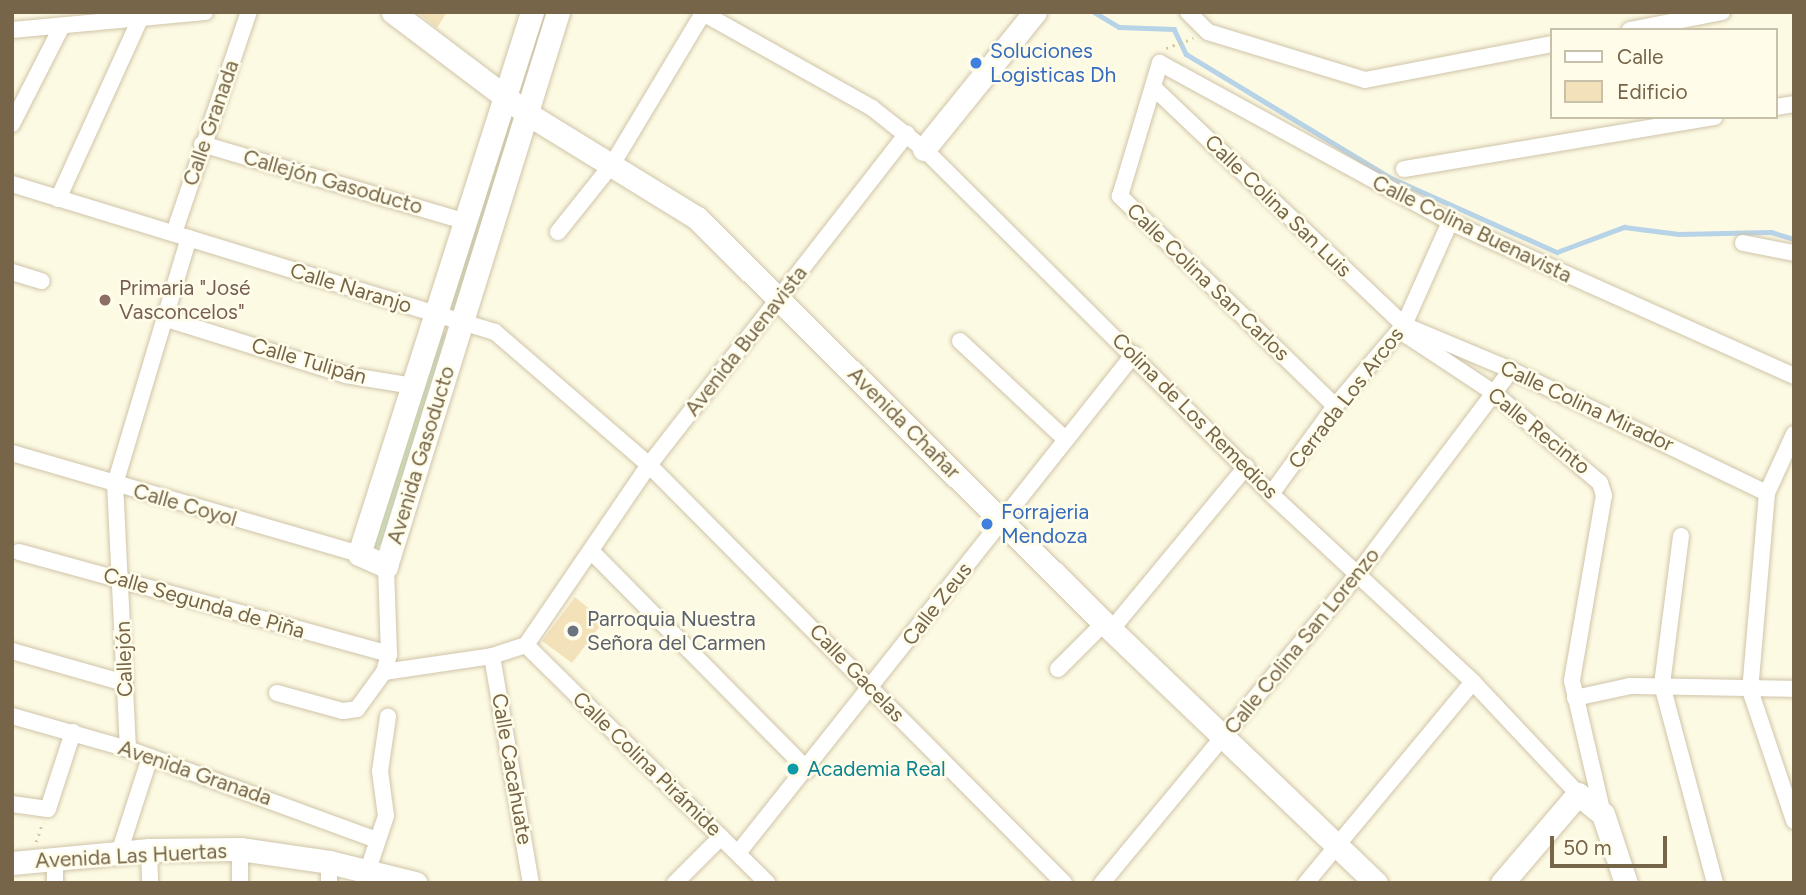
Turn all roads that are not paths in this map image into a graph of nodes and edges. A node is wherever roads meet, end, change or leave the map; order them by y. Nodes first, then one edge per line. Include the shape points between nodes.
1 (205, 12) edge
2 (249, 12) edge
3 (393, 12) edge
4 (532, 12) edge
5 (558, 12) edge
6 (1035, 12) edge
7 (1188, 12) edge
8 (1722, 12) edge
9 (702, 13) edge
10 (140, 19) junction
11 (70, 21) edge
12 (1640, 28) edge
13 (12, 30) edge
14 (1550, 44) edge
15 (1160, 63) joint
16 (1153, 88) junction
17 (505, 97) junction
18 (528, 114) junction
19 (1703, 119) edge
20 (12, 124) edge
21 (915, 141) junction
22 (202, 144) junction
23 (613, 163) junction
24 (1404, 169) dead end
25 (12, 184) edge
26 (58, 199) junction
27 (464, 221) junction
28 (1450, 222) junction
29 (558, 232) dead end
30 (181, 236) junction
31 (1743, 243) dead end
32 (1794, 254) edge
33 (12, 272) edge
34 (42, 281) dead end
35 (779, 300) junction
36 (436, 314) junction
37 (167, 318) junction
38 (462, 321) junction
39 (1404, 325) junction
40 (960, 341) dead end
41 (1134, 354) junction
42 (1511, 370) junction
43 (1794, 376) edge
44 (413, 386) junction
45 (1494, 393) junction
46 (1335, 405) junction
47 (1794, 434) edge
48 (1064, 438) junction
49 (12, 453) edge
50 (649, 465) junction
51 (1246, 467) junction
52 (115, 485) junction
53 (1767, 493) junction
54 (1271, 494) junction
55 (1002, 522) junction
56 (1681, 536) dead end
57 (19, 552) dead end
58 (593, 552) junction
59 (359, 554) junction
60 (386, 566) junction
61 (1359, 572) junction
62 (122, 579) junction
63 (1108, 626) junction
64 (526, 645) junction
65 (12, 652) edge
66 (388, 654) junction
67 (492, 656) junction
68 (1058, 669) dead end
69 (384, 672) junction
70 (1473, 682) junction
71 (124, 683) junction
72 (1662, 685) junction
73 (871, 688) junction
74 (1794, 689) edge
75 (1750, 690) junction
76 (277, 693) dead end
77 (1575, 698) junction
78 (12, 716) edge
79 (388, 717) dead end
80 (73, 732) junction
81 (1224, 737) junction
82 (128, 749) junction
83 (150, 757) junction
84 (807, 770) junction
85 (1578, 793) junction
86 (12, 804) edge
87 (1603, 814) junction
88 (1794, 821) edge
89 (721, 837) junction
90 (374, 839) junction
91 (1339, 846) junction
92 (240, 849) junction
93 (149, 850) junction
94 (119, 853) junction
95 (738, 853) junction
96 (55, 859) junction
97 (20, 862) edge
98 (368, 870) junction
99 (329, 872) edge
100 (55, 883) edge
101 (150, 883) edge
102 (240, 883) edge
103 (415, 883) edge
104 (531, 883) edge
105 (675, 883) edge
106 (767, 883) edge
107 (1064, 883) edge
108 (1102, 883) edge
109 (1306, 883) edge
110 (1376, 883) edge
111 (1502, 883) edge
112 (1626, 883) edge
113 (1715, 883) edge

1 - 10 street
2 - 22 street, Calle Granada
3 - 17 street, Avenida Chañar
4 - 17 street, Avenida Gasoducto
5 - 18 street, Avenida Gasoducto
6 - 21 street
7 - 14 street via 1208,32 1365,80
8 - 12 street
9 - 21 street, Colina de Los Remedios via 872,108
9 - 23 street
10 - 11 street
10 - 26 street
11 - 13 street
11 - 20 street
15 - 16 street, Calle Colina San Carlos
15 - 28 street, Calle Colina Buenavista
16 - 39 street, Calle Colina San Luis
16 - 46 street, Calle Colina San Carlos via 1120,196
17 - 18 street, Avenida Chañar
17 - 27 street, Avenida Gasoducto
18 - 23 street, Avenida Chañar
18 - 38 street, Avenida Gasoducto
19 - 24 street
21 - 35 street, Avenida Buenavista
21 - 41 street, Colina de Los Remedios
22 - 27 street, Callejón Gasoducto
22 - 30 street, Calle Granada
23 - 29 street
23 - 35 street, Avenida Chañar via 697,218
25 - 26 street, Calle Naranjo
26 - 30 street, Calle Naranjo
27 - 36 street, Avenida Gasoducto
28 - 39 street, Cerrada Los Arcos
28 - 43 street, Calle Colina Buenavista
30 - 36 street, Calle Naranjo
30 - 37 street, Calle Granada
31 - 32 street
33 - 34 street
35 - 50 street, Avenida Buenavista
35 - 55 street, Avenida Chañar
36 - 38 street, Calle Naranjo
36 - 44 street, Avenida Gasoducto
37 - 44 street, Calle Tulipán via 346,375
37 - 52 street, Calle Granada
38 - 50 street, Calle Naranjo via 495,332
38 - 60 street, Avenida Gasoducto
39 - 42 street, Calle Colina Mirador
39 - 45 street, Calle Recinto via 1408,336
39 - 46 street, Cerrada Los Arcos
40 - 48 street
41 - 48 street, Calle Zeus
41 - 51 street, Colina de Los Remedios
42 - 45 street, Calle Colina San Lorenzo
42 - 53 street, Calle Colina Mirador
44 - 59 street, Avenida Gasoducto
45 - 61 street, Calle Colina San Lorenzo
45 - 77 street, Calle Recinto via 1593,473 1604,495 1574,654
46 - 54 street, Cerrada Los Arcos
47 - 53 street
48 - 55 street, Calle Zeus
49 - 52 street, Calle Coyol
50 - 58 street, Avenida Buenavista
50 - 73 street, Calle Gacelas
51 - 54 street, Colina de Los Remedios
51 - 63 street
52 - 59 street, Calle Coyol
52 - 62 street, Callejón
53 - 75 street
54 - 61 street, Colina de Los Remedios
55 - 63 street, Avenida Chañar
55 - 73 street, Calle Zeus
56 - 72 street
57 - 62 street, Calle Segunda de Piña
58 - 64 street, Avenida Buenavista
58 - 84 street
59 - 60 street, Avenida Gasoducto
60 - 66 street
61 - 70 street, Colina de Los Remedios
61 - 81 street, Calle Colina San Lorenzo
62 - 66 street, Calle Segunda de Piña
62 - 71 street, Callejón
63 - 68 street
63 - 81 street, Avenida Chañar
64 - 67 street
64 - 89 street, Calle Colina Pirámide
65 - 71 street
66 - 69 street
67 - 69 street
67 - 104 street, Calle Cacahuate
69 - 76 street via 351,712
70 - 85 street, Colina de Los Remedios
70 - 91 street
71 - 82 street, Callejón
72 - 75 street
72 - 77 street via 1602,689
72 - 113 street
73 - 84 street, Calle Zeus
73 - 107 street, Calle Gacelas
74 - 75 street
75 - 88 street
77 - 87 street, Calle Recinto
78 - 80 street, Avenida Granada
79 - 90 street via 380,771 386,816
80 - 82 street, Avenida Granada
80 - 86 street via 48,809
81 - 91 street, Avenida Chañar
81 - 108 street, Calle Colina San Lorenzo
82 - 83 street, Avenida Granada
83 - 90 street, Avenida Granada
83 - 94 street
84 - 95 street, Calle Zeus
85 - 87 street, Colina de Los Remedios
85 - 111 street
87 - 112 street
89 - 95 street, Calle Colina Pirámide
89 - 105 street
90 - 98 street
91 - 109 street
91 - 110 street, Avenida Chañar
92 - 93 street, Avenida Las Huertas
92 - 99 street, Avenida Las Huertas
92 - 102 street
93 - 94 street, Avenida Las Huertas
93 - 101 street
94 - 96 street, Avenida Las Huertas
95 - 106 street, Calle Colina Pirámide
96 - 97 street, Avenida Las Huertas
96 - 100 street
98 - 99 street, Avenida Las Huertas
98 - 103 street, Avenida Las Huertas

